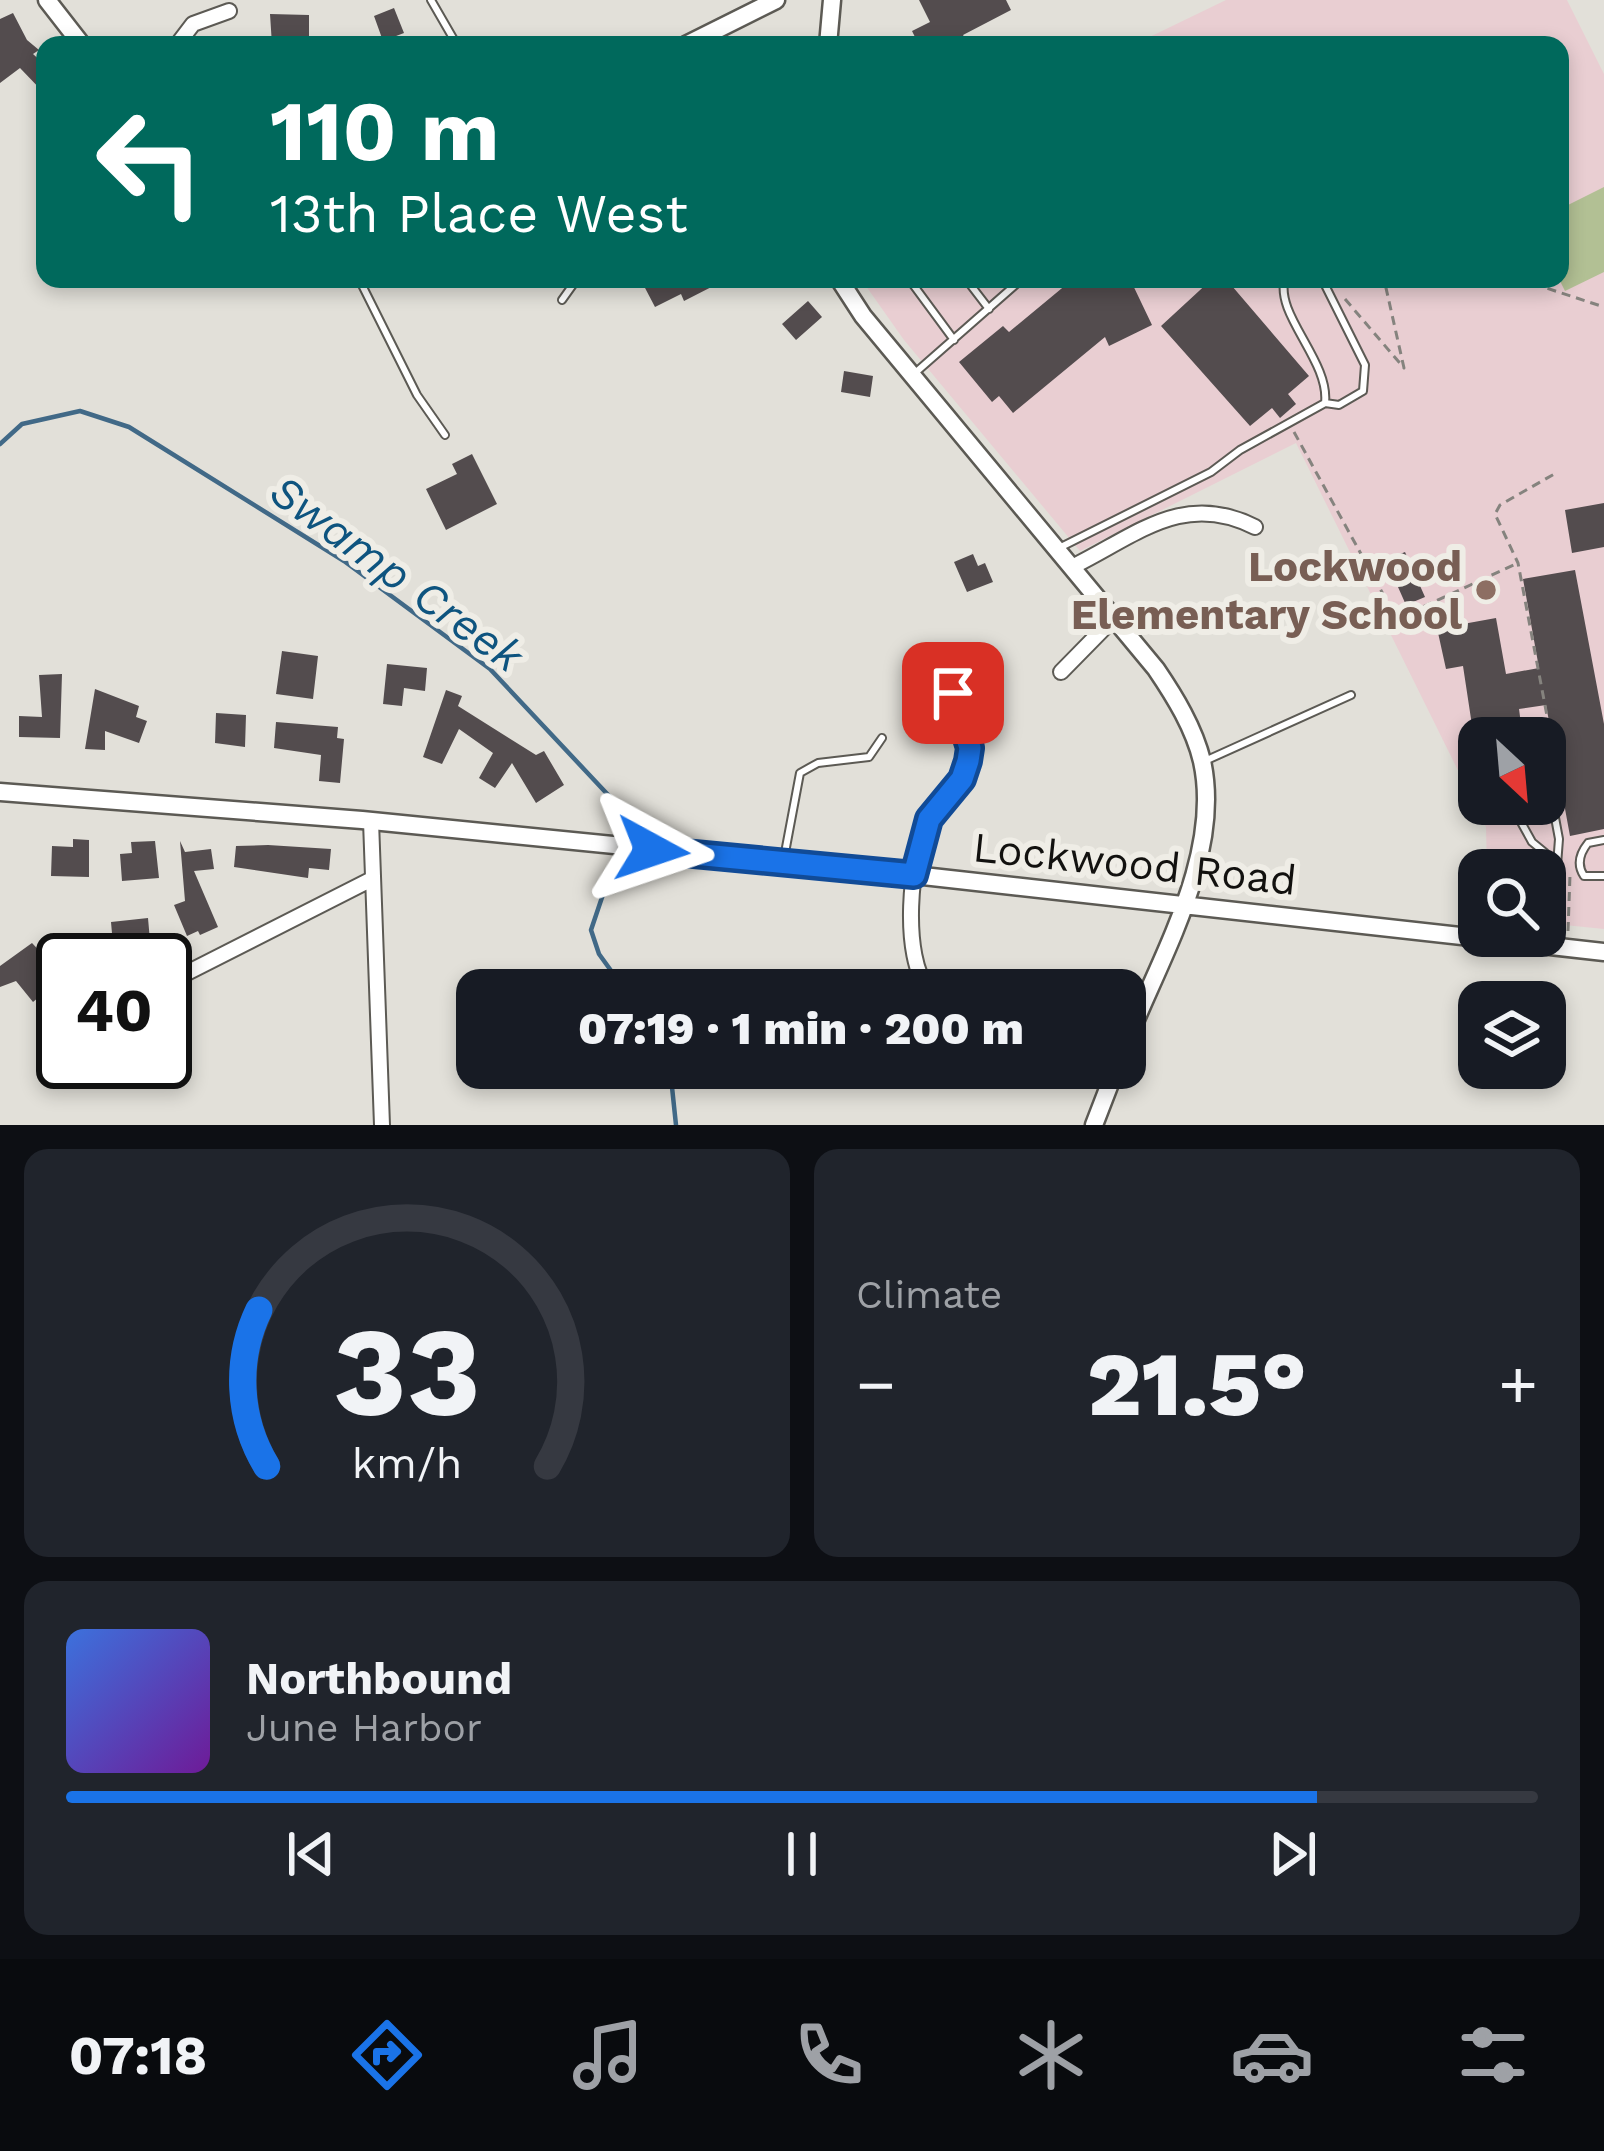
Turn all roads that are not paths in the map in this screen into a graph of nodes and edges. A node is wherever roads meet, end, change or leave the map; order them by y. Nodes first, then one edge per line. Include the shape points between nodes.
1 (47, 0) edge
2 (431, 0) edge
3 (776, 0) edge
4 (832, 0) edge
5 (229, 11) dead end
6 (75, 36) edge
7 (184, 36) edge
8 (452, 36) edge
9 (704, 36) edge
10 (829, 36) edge
11 (364, 288) edge
12 (571, 288) edge
13 (846, 288) edge
14 (916, 288) edge
15 (973, 288) edge
16 (1012, 288) edge
17 (1284, 288) edge
18 (1326, 288) edge
19 (562, 300) dead end
20 (989, 309) junction
21 (954, 340) junction
22 (913, 376) junction
23 (1325, 403) junction
24 (445, 435) dead end
25 (1255, 527) dead end
26 (1056, 546) junction
27 (1074, 566) junction
28 (1115, 617) junction
29 (1061, 672) dead end
30 (953, 693) dead end
31 (1351, 695) dead end
32 (882, 738) dead end
33 (1202, 763) junction
34 (0, 792) edge
35 (371, 821) junction
36 (1523, 825) edge
37 (1604, 840) edge
38 (1541, 849) edge
39 (783, 862) junction
40 (914, 875) junction
41 (1604, 876) edge
42 (372, 879) junction
43 (1183, 903) junction
44 (1458, 935) edge
45 (1566, 948) edge
46 (1604, 952) edge
47 (916, 969) edge
48 (192, 970) edge
49 (1146, 994) edge
50 (1109, 1089) edge
51 (382, 1125) edge
52 (1094, 1125) edge

1 - 6 street
2 - 8 lane
3 - 9 street
4 - 10 street
5 - 7 street
11 - 24 lane
12 - 19 lane
13 - 22 street
14 - 21 lane
15 - 20 lane
16 - 20 lane
17 - 23 lane via 1326,383
18 - 23 lane via 1367,376 1354,397
20 - 21 lane
21 - 22 lane
22 - 26 street
23 - 26 lane via 1211,472
25 - 27 street via 1205,509 1183,512
26 - 27 street
27 - 28 street
28 - 29 street
28 - 33 street via 1176,699
30 - 40 street via 968,761 929,819
31 - 33 lane
32 - 39 lane via 869,757 800,773
33 - 43 street via 1197,862
34 - 35 street, Lockwood Road
35 - 39 street, Lockwood Road
35 - 42 street
36 - 38 lane
37 - 41 lane via 1580,854 1584,876
39 - 40 street, Lockwood Road
40 - 43 street, Lockwood Road
40 - 47 street
42 - 48 street
42 - 51 street
43 - 44 street, Lockwood Road
43 - 49 street
45 - 46 street, Lockwood Road
50 - 52 street

